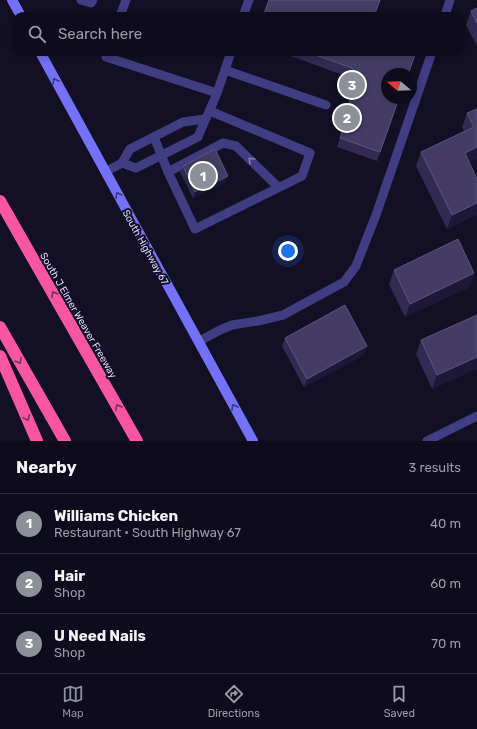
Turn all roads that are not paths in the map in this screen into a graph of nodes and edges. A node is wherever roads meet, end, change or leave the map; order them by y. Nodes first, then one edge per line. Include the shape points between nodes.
1 (12, 0) edge
2 (81, 0) edge
3 (93, 0) edge
4 (126, 0) edge
5 (249, 0) edge
6 (450, 0) edge
7 (19, 12) edge
8 (122, 12) edge
9 (244, 12) edge
10 (446, 12) edge
11 (42, 56) edge
12 (106, 56) edge
13 (230, 56) edge
14 (431, 56) edge
15 (225, 70) junction
16 (217, 93) junction
17 (326, 105) dead end
18 (210, 111) junction
19 (205, 119) junction
20 (154, 137) junction
21 (161, 155) junction
22 (122, 163) junction
23 (105, 172) junction
24 (168, 172) junction
25 (278, 187) junction
26 (0, 201) edge
27 (0, 327) edge
28 (198, 342) junction
29 (0, 356) edge
30 (477, 416) edge
31 (37, 441) edge
32 (66, 441) edge
33 (137, 441) edge
34 (253, 441) edge
35 (427, 441) edge

1 - 7 main road
2 - 3 lane via 91,3
4 - 8 lane
5 - 9 lane
6 - 10 lane
23 -> 11 main road, South Highway 67
12 - 16 lane
13 - 15 lane
14 - 28 lane via 376,215 356,266 344,282 283,315 232,325
15 - 16 lane
15 - 17 lane
16 - 18 lane
18 - 19 lane
18 - 25 lane via 310,153 302,176
19 - 20 lane via 183,122
19 - 21 lane via 198,137
20 - 21 lane
20 - 22 lane via 130,149
21 - 22 lane via 136,168
21 - 24 lane
22 - 23 lane
28 -> 23 main road, South Highway 67
25 -> 24 lane via 236,146 223,143
24 - 25 lane via 195,229
33 -> 26 highway, South J Elmer Weaver Freeway
27 -> 32 highway
34 -> 28 main road, South Highway 67
29 -> 31 highway
30 - 35 lane

